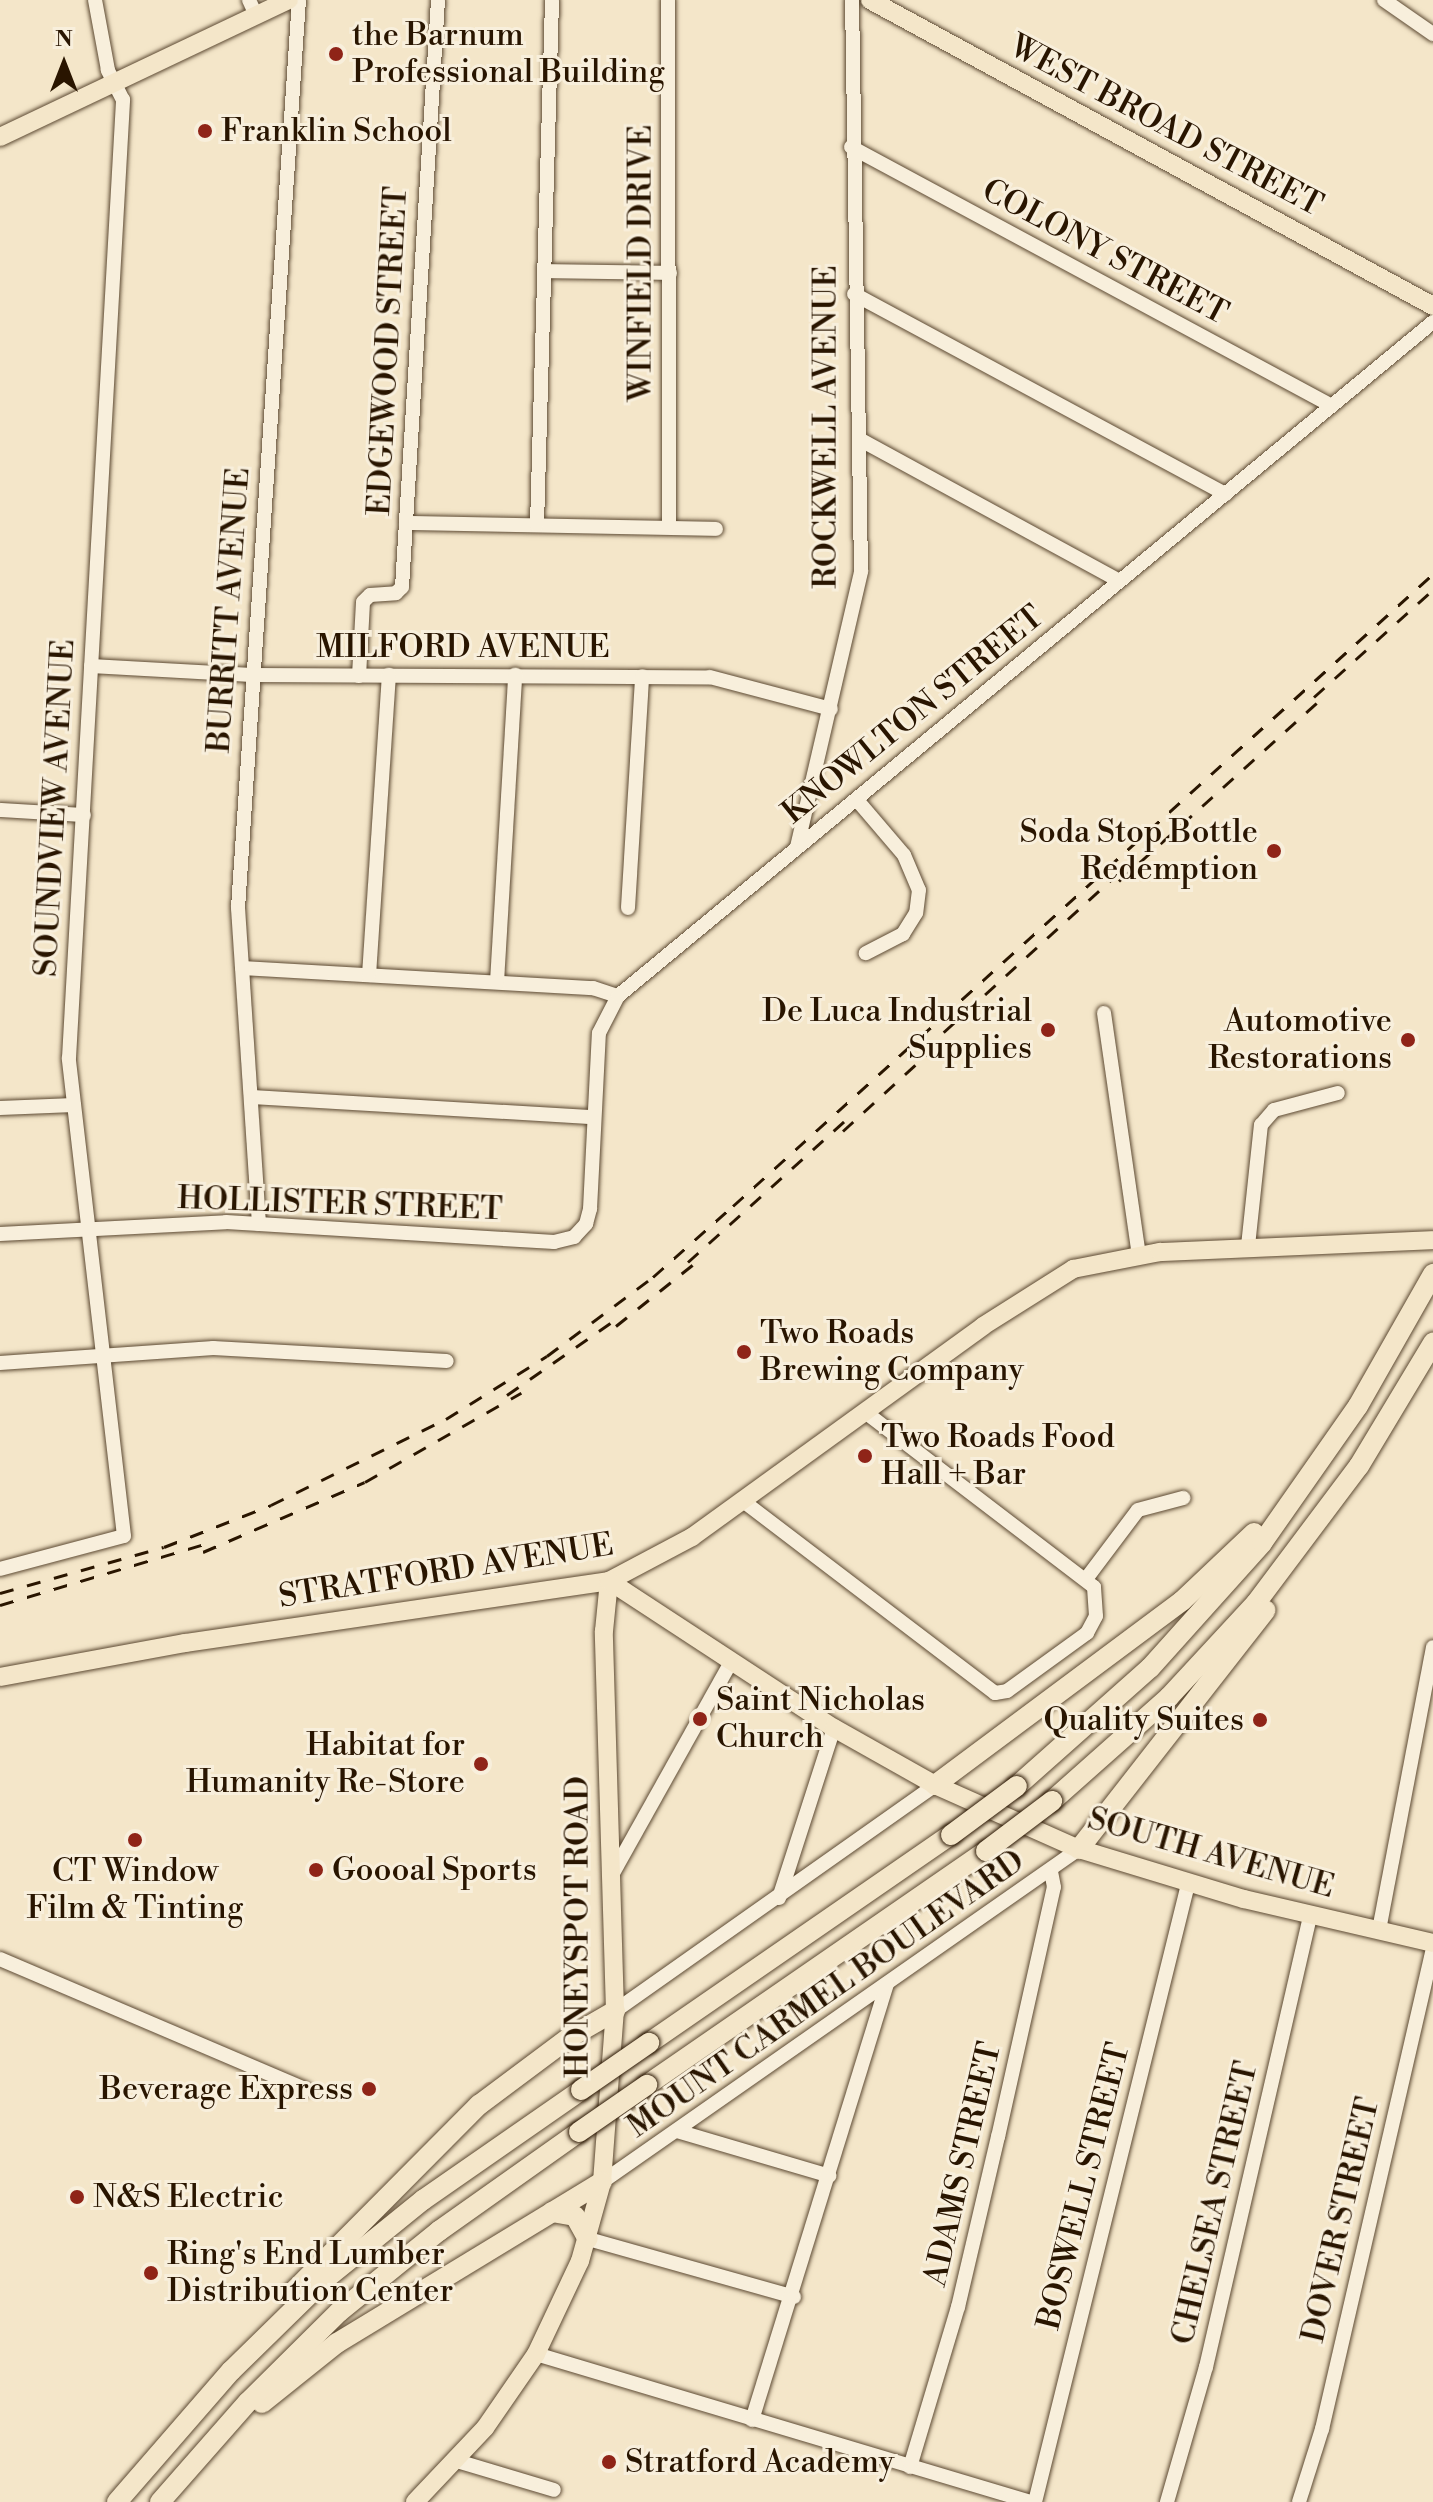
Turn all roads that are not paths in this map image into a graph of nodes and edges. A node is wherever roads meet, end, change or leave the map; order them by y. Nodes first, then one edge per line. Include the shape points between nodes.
1 (95, 0) edge
2 (289, 0) edge
3 (299, 0) edge
4 (438, 0) edge
5 (552, 0) edge
6 (668, 0) edge
7 (852, 0) edge
8 (870, 0) edge
9 (1384, 0) edge
10 (253, 8) edge
11 (1433, 34) edge
12 (114, 83) junction
13 (0, 137) edge
14 (851, 147) junction
15 (545, 271) junction
16 (670, 273) junction
17 (854, 294) junction
18 (1433, 306) edge
19 (1433, 322) edge
20 (1332, 406) junction
21 (859, 439) junction
22 (1226, 494) junction
23 (406, 523) junction
24 (537, 525) junction
25 (669, 527) junction
26 (716, 529) dead end
27 (1119, 581) junction
28 (91, 666) junction
29 (252, 675) junction
30 (389, 675) junction
31 (515, 675) junction
32 (359, 676) junction
33 (642, 676) junction
34 (831, 709) junction
35 (857, 800) junction
36 (0, 810) edge
37 (84, 815) junction
38 (797, 847) junction
39 (628, 908) dead end
40 (866, 953) dead end
41 (242, 968) junction
42 (369, 975) junction
43 (497, 982) junction
44 (618, 996) junction
45 (1104, 1013) dead end
46 (1338, 1093) dead end
47 (252, 1097) junction
48 (74, 1105) junction
49 (0, 1108) edge
50 (593, 1117) junction
51 (259, 1224) junction
52 (92, 1230) junction
53 (579, 1233) joint
54 (0, 1234) edge
55 (1433, 1240) edge
56 (1248, 1246) junction
57 (1139, 1255) junction
58 (1433, 1274) edge
59 (1433, 1343) edge
60 (103, 1356) junction
61 (447, 1361) dead end
62 (0, 1363) edge
63 (865, 1412) junction
64 (1336, 1440) junction
65 (1359, 1466) junction
66 (1183, 1498) dead end
67 (743, 1501) junction
68 (0, 1569) edge
69 (1086, 1579) junction
70 (609, 1581) junction
71 (1433, 1647) edge
72 (731, 1662) junction
73 (0, 1677) edge
74 (834, 1728) junction
75 (935, 1785) junction
76 (1079, 1849) junction
77 (1051, 1872) junction
78 (609, 1881) junction
79 (1188, 1884) junction
80 (779, 1898) junction
81 (1310, 1915) junction
82 (1379, 1930) junction
83 (1433, 1943) edge
84 (1433, 1950) edge
85 (0, 1959) edge
86 (887, 1984) junction
87 (615, 2011) junction
88 (305, 2089) dead end
89 (677, 2131) junction
90 (830, 2176) junction
91 (602, 2182) junction
92 (552, 2212) junction
93 (588, 2239) junction
94 (794, 2297) junction
95 (536, 2354) junction
96 (202, 2402) junction
97 (752, 2420) junction
98 (457, 2461) junction
99 (190, 2466) junction
100 (910, 2467) junction
101 (554, 2490) dead end
102 (117, 2502) edge
103 (160, 2502) edge
104 (415, 2502) edge
105 (1033, 2502) edge
106 (1167, 2502) edge
107 (1299, 2502) edge

1 - 12 street, SOUNDVIEW AVENUE
2 - 10 main road
3 - 29 street, BURRITT AVENUE
4 - 23 street, EDGEWOOD STREET
5 - 15 street
6 - 16 street, WINFIELD DRIVE
7 - 14 street, ROCKWELL AVENUE
8 - 18 main road, WEST BROAD STREET
9 - 11 street
10 - 12 main road
12 - 13 main road
12 - 28 street, SOUNDVIEW AVENUE via 123,100
14 - 17 street, ROCKWELL AVENUE
14 - 20 street, COLONY STREET
15 - 16 street
15 - 24 street
16 - 25 street, WINFIELD DRIVE
17 - 21 street, ROCKWELL AVENUE
17 - 22 street
19 - 20 street, KNOWLTON STREET
20 - 22 street, KNOWLTON STREET
21 - 27 street
21 - 34 street, ROCKWELL AVENUE via 859,590
22 - 27 street, KNOWLTON STREET
23 - 24 street
23 - 32 street, EDGEWOOD STREET via 401,590 370,595 363,602
24 - 25 street
25 - 26 street
27 - 35 street, KNOWLTON STREET
28 - 29 street, MILFORD AVENUE
28 - 37 street, SOUNDVIEW AVENUE
29 - 32 street, MILFORD AVENUE
29 - 41 street, BURRITT AVENUE via 238,908
30 - 31 street, MILFORD AVENUE
30 - 32 street, MILFORD AVENUE
30 - 42 street
31 - 33 street, MILFORD AVENUE
31 - 43 street
33 - 34 street, MILFORD AVENUE via 710,677
33 - 39 street
34 - 38 street, ROCKWELL AVENUE
35 - 38 street, KNOWLTON STREET
35 - 40 street via 904,855 919,890 907,929 893,943
36 - 37 street
37 - 48 street, SOUNDVIEW AVENUE via 69,1058
38 - 44 street, KNOWLTON STREET
41 - 42 street
41 - 47 street, BURRITT AVENUE
42 - 43 street
43 - 44 street via 593,988
44 - 50 street, KNOWLTON STREET via 599,1033
45 - 57 street
46 - 56 street via 1274,1110 1261,1125
47 - 50 street
47 - 51 street, BURRITT AVENUE
48 - 49 street
48 - 52 street, SOUNDVIEW AVENUE
50 - 53 street, KNOWLTON STREET via 590,1209
51 - 52 street, HOLLISTER STREET
51 - 53 street, HOLLISTER STREET via 554,1242
52 - 54 street, HOLLISTER STREET
52 - 60 street, SOUNDVIEW AVENUE
55 - 56 main road, STRATFORD AVENUE
56 - 57 main road, STRATFORD AVENUE
57 - 63 main road, STRATFORD AVENUE via 1084,1266 1044,1284
58 - 64 highway
59 - 65 highway
60 - 61 street via 213,1348
60 - 62 street
60 - 68 street, SOUNDVIEW AVENUE via 124,1536
63 - 67 main road, STRATFORD AVENUE
63 - 69 street
64 - 75 highway via 1216,1573
64 - 96 highway, bridge via 1208,1608 1119,1698 1017,1786 356,2253
65 - 76 highway via 1306,1554 1246,1637
65 - 99 highway, bridge via 1228,1636 1138,1727 1052,1801 371,2284 277,2371
66 - 69 street via 1138,1510
67 - 69 street via 995,1693 1007,1691 1087,1633 1097,1599
67 - 70 main road, STRATFORD AVENUE via 663,1555
70 - 72 main road, SOUTH AVENUE
70 - 73 main road, STRATFORD AVENUE via 209,1639
70 - 78 main road, HONEYSPOT ROAD via 604,1617
71 - 82 street
72 - 74 main road, SOUTH AVENUE
72 - 78 street
74 - 75 main road, SOUTH AVENUE
74 - 80 street
75 - 76 main road, SOUTH AVENUE
75 - 80 street
76 - 77 street, MOUNT CARMEL BOULEVARD
76 - 79 main road, SOUTH AVENUE
77 - 86 street, MOUNT CARMEL BOULEVARD
77 - 100 street, ADAMS STREET via 1054,1887 1002,2123 958,2307
78 - 87 main road, HONEYSPOT ROAD
79 - 81 main road, SOUTH AVENUE
79 - 105 street, BOSWELL STREET
80 - 87 street
81 - 82 main road, SOUTH AVENUE
81 - 106 street, CHELSEA STREET via 1206,2367
82 - 83 main road, SOUTH AVENUE
84 - 107 street, DOVER STREET via 1322,2429
85 - 88 street
86 - 89 street, MOUNT CARMEL BOULEVARD
86 - 90 street
87 - 91 main road, HONEYSPOT ROAD
87 - 96 highway via 570,2037 479,2105 298,2286
89 - 90 street
89 - 91 street, MOUNT CARMEL BOULEVARD
90 - 94 street
91 - 92 highway
91 - 93 main road, HONEYSPOT ROAD
92 - 93 highway via 575,2216
92 - 99 highway via 307,2364
93 - 94 street
93 - 95 main road, HONEYSPOT ROAD
94 - 97 street
95 - 97 street
95 - 98 main road, HONEYSPOT ROAD
96 - 102 highway
97 - 100 street
98 - 101 street
98 - 104 main road, HONEYSPOT ROAD
99 - 103 highway
100 - 105 street

